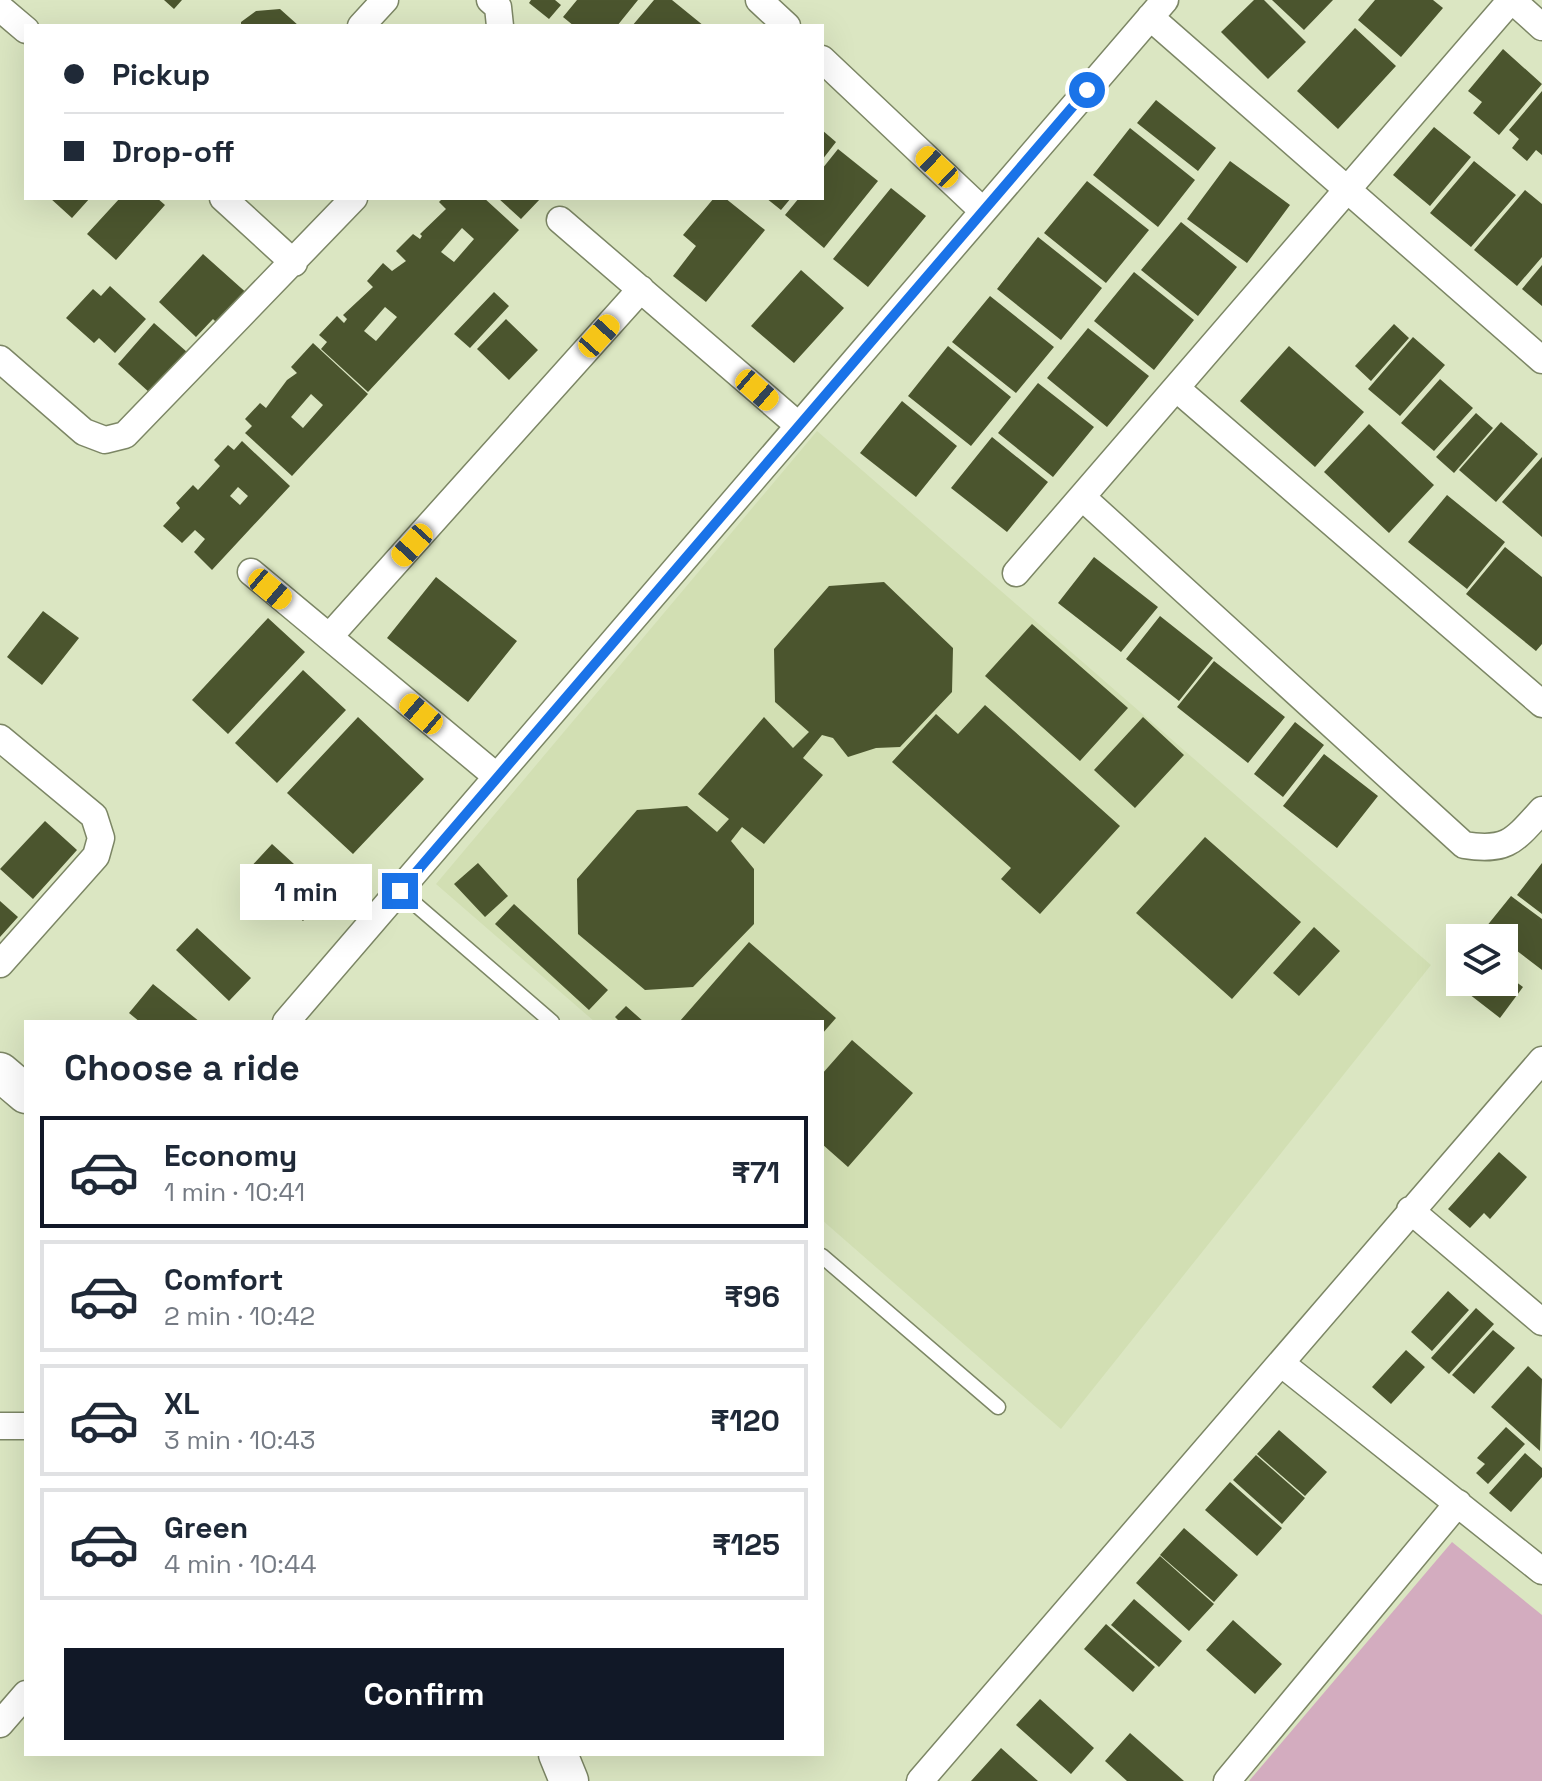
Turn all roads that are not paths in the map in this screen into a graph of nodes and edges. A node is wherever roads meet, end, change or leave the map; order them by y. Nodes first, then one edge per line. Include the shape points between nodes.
1 (385, 0) edge
2 (490, 0) edge
3 (759, 0) edge
4 (1511, 0) edge
5 (0, 8) edge
6 (1157, 9) edge
7 (363, 24) edge
8 (500, 24) edge
9 (785, 24) edge
10 (1542, 27) edge
11 (24, 28) edge
12 (824, 61) edge
13 (1347, 190) junction
14 (225, 200) edge
15 (352, 200) edge
16 (983, 211) junction
17 (560, 220) dead end
18 (294, 263) junction
19 (641, 289) junction
20 (0, 359) edge
21 (1542, 360) edge
22 (1176, 388) junction
23 (798, 425) junction
24 (1082, 497) junction
25 (251, 572) dead end
26 (1016, 573) dead end
27 (329, 637) junction
28 (1542, 704) edge
29 (0, 738) edge
30 (496, 776) junction
31 (1542, 810) edge
32 (400, 891) junction
33 (0, 964) edge
34 (288, 1020) edge
35 (550, 1020) edge
36 (1542, 1060) edge
37 (0, 1072) edge
38 (24, 1092) edge
39 (1410, 1210) junction
40 (824, 1258) edge
41 (1542, 1322) edge
42 (1282, 1364) junction
43 (998, 1407) dead end
44 (0, 1426) edge
45 (24, 1426) edge
46 (1458, 1503) junction
47 (1542, 1571) edge
48 (24, 1696) edge
49 (0, 1724) edge
50 (559, 1756) edge
51 (569, 1781) edge
52 (920, 1781) edge
53 (1227, 1781) edge

1 - 7 street
2 - 8 street via 498,7
3 - 9 street
4 - 10 street
4 - 13 street
5 - 11 street
6 - 13 street
6 - 16 street
12 - 16 street
13 - 21 street
13 - 22 street
14 - 18 street
15 - 18 street
16 - 23 street
17 - 19 street
18 - 20 street via 125,435 105,440 84,432
19 - 23 street
19 - 27 street
22 - 24 street
22 - 28 street
23 - 30 street
24 - 26 street
24 - 31 street via 1464,845 1491,849 1517,838
25 - 27 street
27 - 30 street
29 - 33 street via 94,816 101,838 96,856
30 - 32 street
32 - 34 street
32 - 35 lane
36 - 39 street
37 - 38 street
39 - 41 street
39 - 42 street
40 - 43 lane
42 - 46 street
42 - 52 street
44 - 45 street
46 - 47 street
46 - 53 street
48 - 49 street
50 - 51 street

